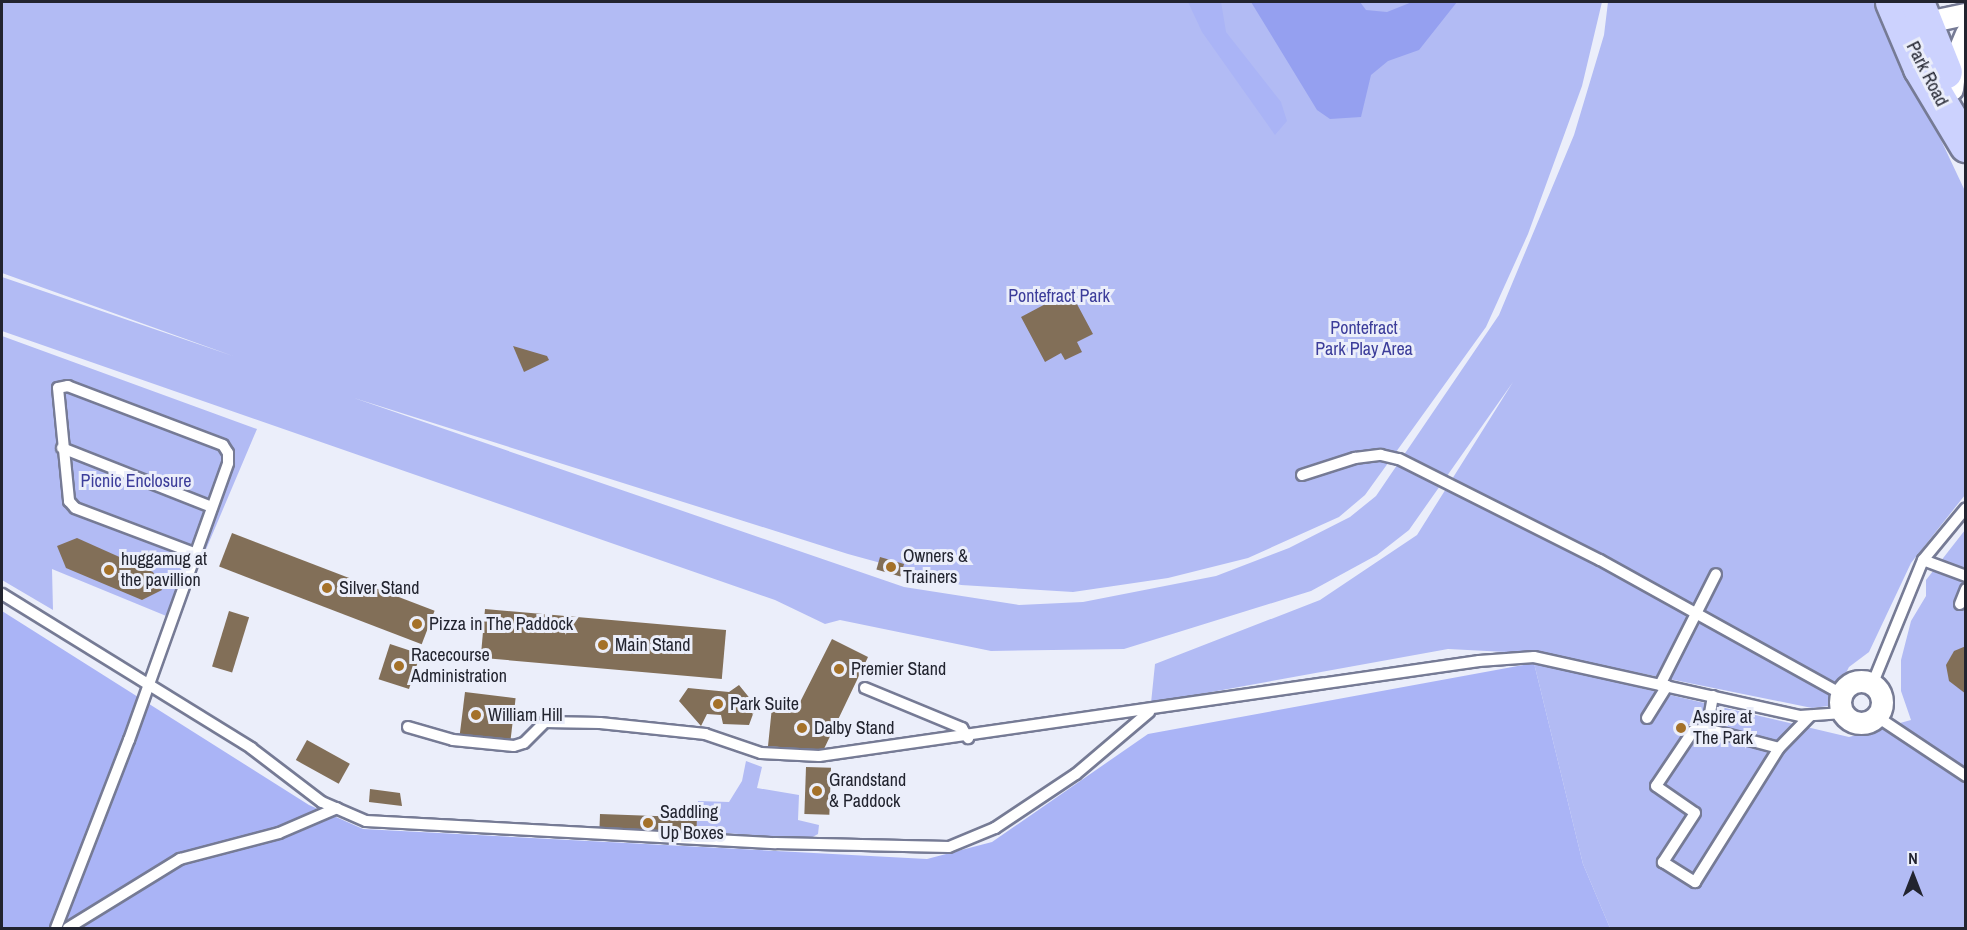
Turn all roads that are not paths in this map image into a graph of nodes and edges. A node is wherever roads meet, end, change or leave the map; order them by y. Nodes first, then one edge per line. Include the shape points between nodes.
1 (1908, 9) edge
2 (1965, 14) edge
3 (1965, 33) edge
4 (1952, 89) junction
5 (1965, 131) edge
6 (1965, 145) edge
7 (62, 448) junction
8 (1302, 475) dead end
9 (212, 507) junction
10 (1965, 508) edge
11 (194, 553) junction
12 (1923, 560) junction
13 (1716, 574) dead end
14 (1965, 576) edge
15 (1965, 589) edge
16 (2, 594) edge
17 (1960, 604) dead end
18 (1698, 614) junction
19 (146, 683) junction
20 (1872, 685) junction
21 (1664, 686) junction
22 (865, 688) dead end
23 (1713, 696) junction
24 (1842, 703) junction
25 (1152, 710) junction
26 (1810, 716) junction
27 (1876, 716) junction
28 (1647, 718) dead end
29 (408, 727) dead end
30 (1707, 729) junction
31 (968, 738) junction
32 (1779, 748) junction
33 (1965, 776) edge
34 (337, 808) junction
35 (56, 928) edge
36 (68, 928) edge

1 - 2 street
1 - 4 main road, Park Road
1 - 6 main road, Park Road via 1920,68
3 - 4 street via 1956,57
4 - 5 main road, Park Road
7 - 9 lane
7 - 9 lane via 56,396 58,388 68,386 223,445 228,463
7 - 11 lane via 66,494 75,508
8 - 18 lane via 1355,458 1381,454 1399,459
9 - 11 lane
10 - 12 lane
11 - 19 lane
12 - 14 lane
12 - 20 lane
13 - 18 lane
15 - 17 lane
16 - 19 lane
18 - 21 lane
18 - 24 lane
19 - 34 lane via 251,748
19 - 35 lane
20 - 24 street via 1858,681
20 - 27 street via 1881,703
21 - 23 lane
21 - 25 lane via 1534,657 1479,661
21 - 28 lane
22 - 31 lane via 962,728
23 - 26 lane
23 - 30 lane
24 - 26 lane
24 - 27 street via 1858,723
25 - 31 lane
25 - 34 lane via 1076,774 995,828 949,847 775,843 366,820
26 - 32 lane
27 - 33 lane
29 - 31 lane via 453,740 514,746 524,743 544,722 600,723 696,733 761,753 819,756
30 - 32 lane
30 - 32 lane via 1693,731 1656,786 1695,813 1663,862 1695,882
34 - 36 lane via 279,833 180,859

